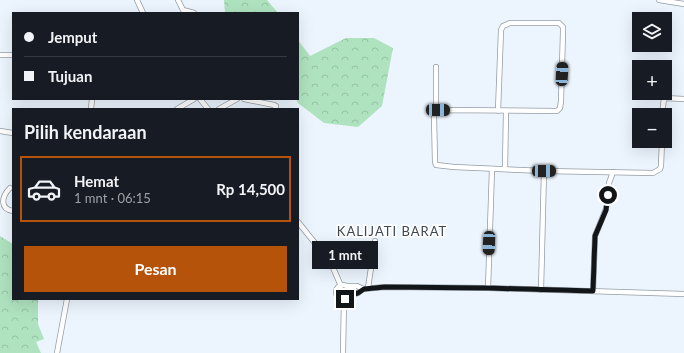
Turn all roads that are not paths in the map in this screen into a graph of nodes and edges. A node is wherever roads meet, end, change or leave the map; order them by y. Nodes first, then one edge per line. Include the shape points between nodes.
1 (137, 0) edge
2 (178, 0) edge
3 (659, 0) edge
4 (684, 4) edge
5 (143, 12) edge
6 (190, 12) edge
7 (0, 55) edge
8 (12, 55) edge
9 (436, 67) dead end
10 (684, 99) edge
11 (192, 100) edge
12 (201, 100) edge
13 (235, 100) edge
14 (249, 100) edge
15 (179, 108) edge
16 (207, 108) edge
17 (221, 108) edge
18 (275, 108) edge
19 (663, 108) edge
20 (506, 110) junction
21 (498, 111) junction
22 (436, 112) junction
23 (0, 130) edge
24 (12, 133) edge
25 (662, 148) edge
26 (492, 169) junction
27 (505, 169) junction
28 (544, 171) junction
29 (613, 172) junction
30 (10, 188) dead end
31 (12, 211) edge
32 (299, 223) edge
33 (375, 242) dead end
34 (341, 286) junction
35 (347, 286) junction
36 (366, 288) junction
37 (488, 288) junction
38 (541, 290) junction
39 (593, 291) junction
40 (684, 294) edge
41 (350, 295) junction
42 (344, 299) junction
43 (67, 300) edge
44 (57, 353) edge
45 (343, 353) edge

1 - 5 street
2 - 6 street via 183,10
3 - 4 street
7 - 8 street
9 - 22 street
10 - 19 street via 664,98
11 - 15 street
12 - 16 street
13 - 17 street
14 - 18 street via 274,105
20 - 21 street
20 - 21 street via 557,111 560,108 564,32 559,23 510,23 503,26
20 - 27 street
21 - 22 street
22 - 26 street via 436,165
23 - 24 street
25 - 29 street via 661,166 656,171
26 - 27 street
26 - 37 street
27 - 28 street
28 - 29 street
28 - 38 street
29 - 39 street via 606,210 595,236
30 - 31 street via 1,203 5,209
32 - 34 street via 331,263
33 - 36 street
34 - 35 street
34 - 42 street via 336,294
35 - 36 street
35 - 41 street
36 - 37 street
36 - 41 street
37 - 38 street
38 - 39 street
39 - 40 street
41 - 42 street
42 - 45 street
43 - 44 street

